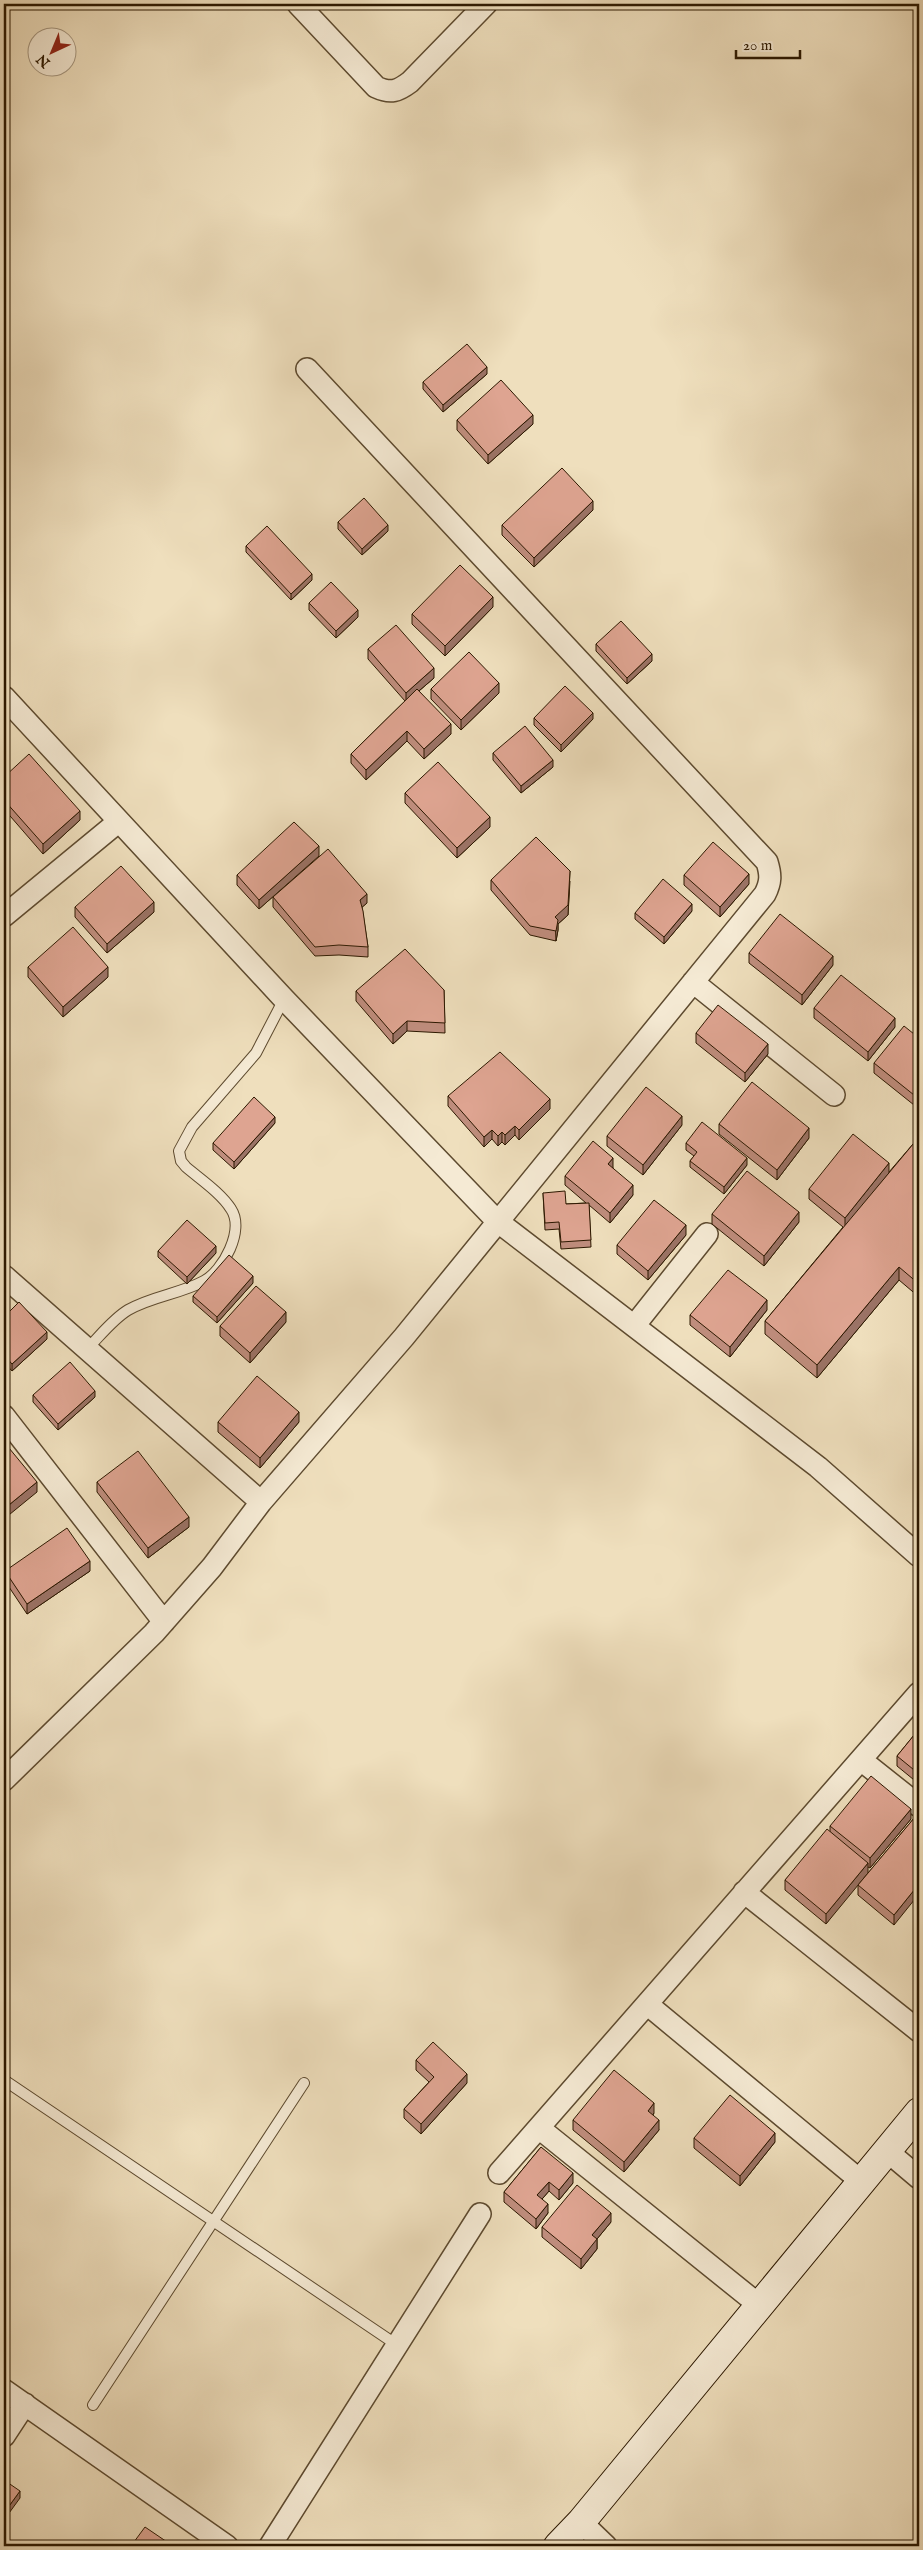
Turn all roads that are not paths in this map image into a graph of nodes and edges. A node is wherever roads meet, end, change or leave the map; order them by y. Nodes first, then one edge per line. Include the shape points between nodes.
1 (298, 4) edge
2 (486, 4) edge
3 (307, 369) dead end
4 (4, 697) edge
5 (118, 822) junction
6 (4, 916) edge
7 (693, 982) junction
8 (284, 999) junction
9 (834, 1095) dead end
10 (497, 1221) junction
11 (708, 1234) dead end
12 (4, 1276) edge
13 (634, 1326) junction
14 (87, 1349) junction
15 (4, 1416) edge
16 (261, 1502) junction
17 (919, 1556) edge
18 (164, 1622) junction
19 (919, 1693) edge
20 (862, 1760) junction
21 (4, 1780) edge
22 (919, 1806) edge
23 (744, 1892) junction
24 (647, 2004) junction
25 (919, 2031) edge
26 (4, 2080) edge
27 (304, 2083) dead end
28 (919, 2112) edge
29 (539, 2128) junction
30 (887, 2151) junction
31 (498, 2173) dead end
32 (919, 2178) edge
33 (862, 2182) junction
34 (480, 2214) dead end
35 (213, 2221) junction
36 (759, 2305) junction
37 (397, 2345) junction
38 (4, 2390) edge
39 (25, 2404) junction
40 (93, 2404) dead end
41 (4, 2436) edge
42 (581, 2522) junction
43 (227, 2546) edge
44 (270, 2546) edge
45 (558, 2546) edge
46 (606, 2546) edge

1 - 2 street via 376,87 388,92 400,90 410,82
3 - 7 street via 767,862 771,874 765,894
4 - 5 street
5 - 6 street
5 - 8 street
7 - 9 street
7 - 10 street
8 - 10 street
8 - 14 lane via 253,1057 192,1127 179,1151 186,1167 233,1214 234,1231 223,1264 205,1281 129,1310
10 - 13 street
10 - 16 street via 404,1337
11 - 13 street
12 - 14 street
13 - 17 street via 818,1468
14 - 16 street
15 - 18 street
16 - 18 street
18 - 21 street
19 - 20 street
20 - 22 street
20 - 23 street
23 - 24 street
23 - 25 street
24 - 29 street
24 - 33 street
26 - 35 lane
27 - 35 lane
28 - 30 street
29 - 31 street
29 - 36 street
30 - 32 street
30 - 33 street
33 - 36 street
34 - 37 street
35 - 37 lane
35 - 40 lane
36 - 42 street
37 - 44 street
38 - 39 street
39 - 41 street
39 - 43 street
42 - 45 street
42 - 46 street

